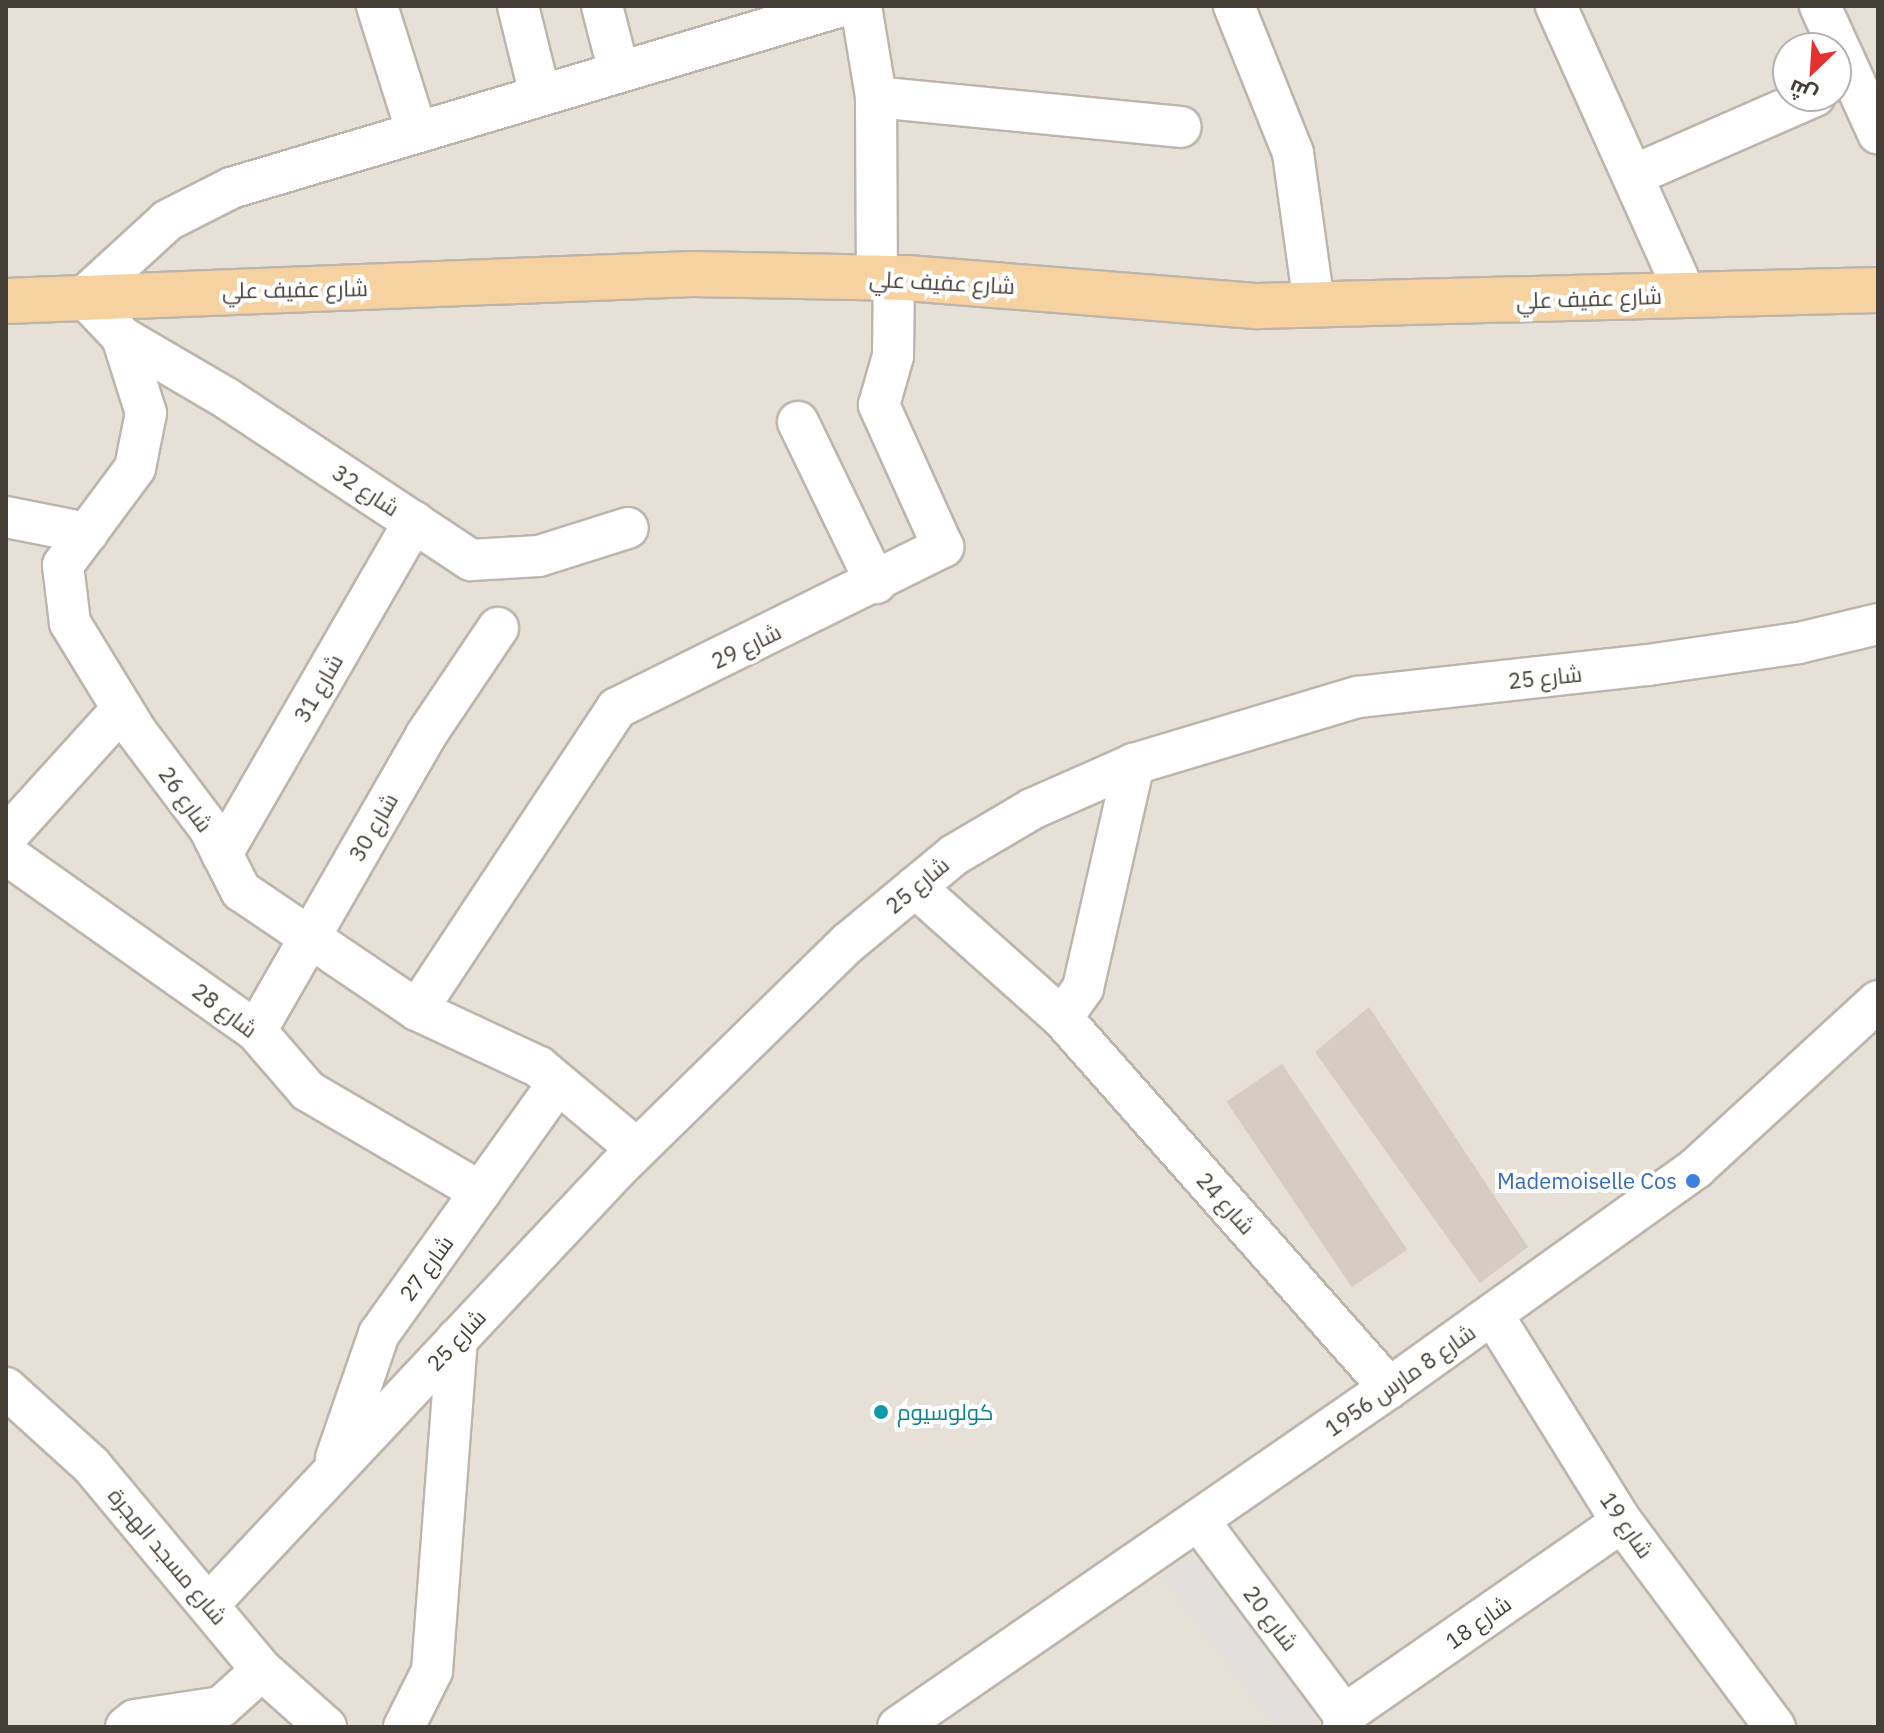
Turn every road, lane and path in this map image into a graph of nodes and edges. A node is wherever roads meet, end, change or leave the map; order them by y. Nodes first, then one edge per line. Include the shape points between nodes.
1 (377, 6) edge
2 (518, 6) edge
3 (602, 6) edge
4 (842, 6) edge
5 (861, 6) edge
6 (1234, 6) edge
7 (1556, 6) edge
8 (1820, 6) edge
9 (766, 17) edge
10 (619, 72) junction
11 (1856, 78) edge
12 (540, 95) junction
13 (876, 97) junction
14 (1778, 112) edge
15 (1181, 127) dead end
16 (416, 130) junction
17 (1878, 133) edge
18 (1634, 175) junction
19 (885, 278) junction
20 (1878, 290) edge
21 (1686, 295) junction
22 (84, 297) junction
23 (6, 301) edge
24 (1314, 305) junction
25 (122, 337) junction
26 (798, 422) dead end
27 (6, 517) edge
28 (414, 522) junction
29 (628, 528) dead end
30 (87, 533) junction
31 (876, 583) junction
32 (1878, 624) edge
33 (498, 628) dead end
34 (122, 709) junction
35 (1134, 764) junction
36 (10, 830) edge
37 (222, 854) junction
38 (915, 887) junction
39 (310, 938) junction
40 (1878, 1001) edge
41 (417, 1010) junction
42 (1062, 1018) junction
43 (256, 1031) junction
44 (558, 1083) junction
45 (637, 1149) junction
46 (481, 1192) junction
47 (1493, 1315) junction
48 (457, 1339) junction
49 (6, 1388) edge
50 (1389, 1388) junction
51 (331, 1473) junction
52 (1199, 1521) junction
53 (1622, 1522) junction
54 (209, 1604) junction
55 (262, 1670) junction
56 (1344, 1721) edge
57 (126, 1727) edge
58 (326, 1727) edge
59 (404, 1727) edge
60 (898, 1727) edge
61 (1775, 1727) edge

1 - 16 street
2 - 12 street
3 - 10 street
4 - 9 street
5 - 13 street
6 - 24 street via 1293,153
7 - 18 street
8 - 11 street
9 - 10 street
10 - 12 street
11 - 17 street
12 - 16 street
13 - 15 street
13 - 19 street
14 - 18 street
16 - 22 street via 206,201 168,220
18 - 21 street
19 - 22 main road, شارع عفيف علي via 692,274
19 - 24 main road, شارع عفيف علي via 1258,306
19 - 31 street, شارع 29 via 893,356 879,405 943,547
20 - 21 main road, شارع عفيف علي
21 - 24 main road, شارع عفيف علي
22 - 23 main road, شارع عفيف علي
22 - 25 street, شارع 26
25 - 28 street, شارع 32 via 226,398
25 - 30 street, شارع 26 via 146,413 135,468
26 - 31 street
27 - 30 street
28 - 29 street, شارع 32 via 471,560 539,556
28 - 37 street, شارع 31
30 - 34 street, شارع 26 via 63,565 70,623
31 - 41 street, شارع 29 via 617,708
32 - 35 street, شارع 25 via 1799,643 1648,665 1358,697
33 - 39 street, شارع 30 via 426,735
34 - 36 street, شارع 28
34 - 37 street, شارع 26
35 - 38 street, شارع 25 via 1032,809 954,855
35 - 42 street via 1083,988
36 - 43 street, شارع 28
37 - 39 street, شارع 26 via 241,891
38 - 42 street, شارع 24
38 - 45 street, شارع 25 via 848,943
39 - 41 street, شارع 26
39 - 43 street, شارع 30
40 - 47 street, شارع 8 مارس 1956 via 1696,1168
41 - 44 street, شارع 26 via 539,1067
42 - 50 street, شارع 24
43 - 46 street, شارع 28 via 308,1091
44 - 45 street, شارع 26
44 - 46 street, شارع 27
45 - 48 street, شارع 25
46 - 51 street, شارع 27 via 379,1334
47 - 50 street, شارع 8 مارس 1956
47 - 53 street, شارع 19
48 - 51 street, شارع 25
48 - 59 street via 432,1671
49 - 54 street, شارع مسجد الهجرة via 91,1465
50 - 52 street, شارع 8 مارس 1956
51 - 54 street, شارع 25
52 - 56 street, شارع 20
52 - 60 street, شارع 8 مارس 1956
53 - 56 street, شارع 18
53 - 61 street, شارع 19
54 - 55 street, شارع مسجد الهجرة
55 - 57 street via 221,1707 135,1720
55 - 58 street, شارع مسجد الهجرة

